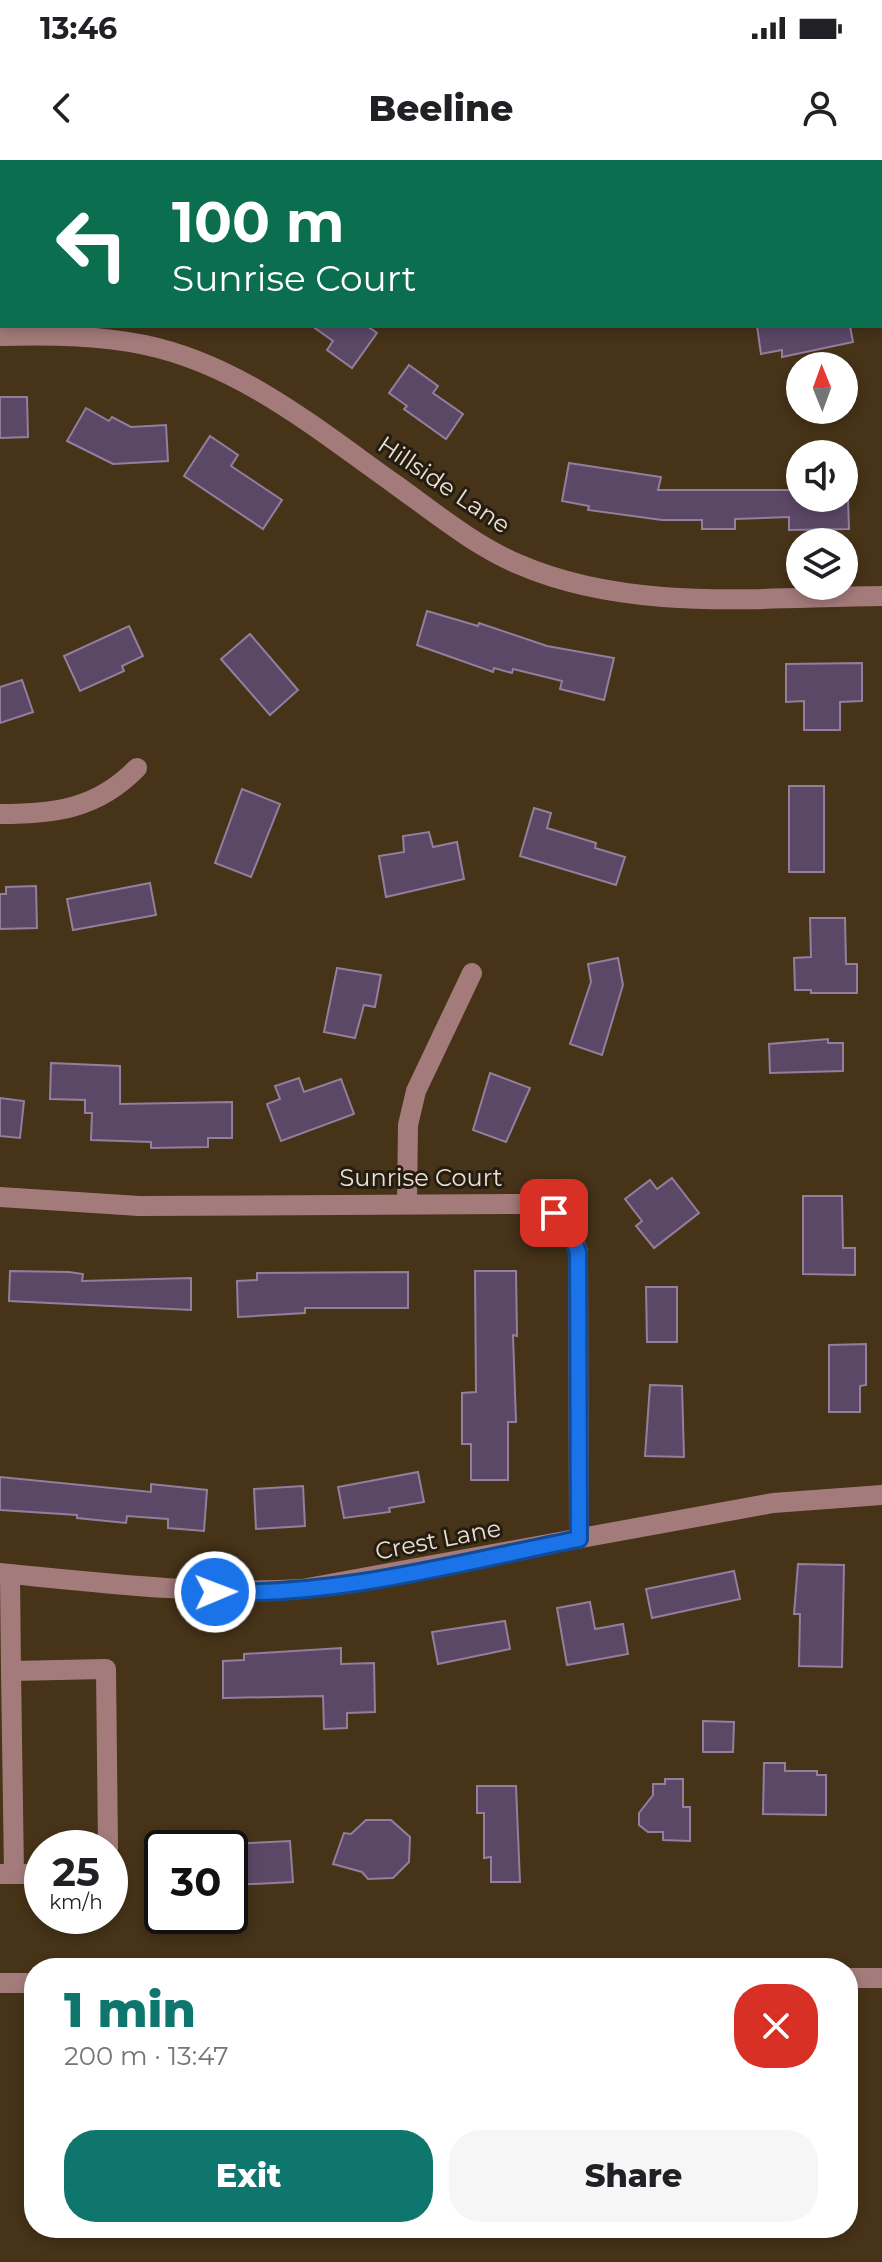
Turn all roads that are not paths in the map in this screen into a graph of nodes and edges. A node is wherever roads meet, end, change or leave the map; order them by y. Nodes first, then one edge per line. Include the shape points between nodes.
1 (31, 331) edge
2 (0, 336) edge
3 (882, 596) edge
4 (137, 768) dead end
5 (0, 814) edge
6 (472, 973) dead end
7 (0, 1197) edge
8 (407, 1204) junction
9 (882, 1495) edge
10 (579, 1539) junction
11 (5, 1573) edge
12 (11, 1671) junction
13 (108, 1830) edge
14 (7, 1874) edge
15 (858, 1978) edge
16 (882, 1978) edge
17 (0, 1983) edge
18 (24, 1983) edge

1 - 2 street, Hillside Lane
1 - 3 street, Hillside Lane via 146,345 231,375 274,399 476,542 558,580 641,596
4 - 5 street via 103,797 77,809
6 - 8 street via 416,1091 408,1125
7 - 8 street, Sunrise Court via 139,1206
8 - 10 street, Sunrise Court via 526,1204 554,1213 574,1236
9 - 10 street, Crest Lane via 773,1503
10 - 11 street, Crest Lane via 367,1580 237,1593
11 - 12 street
12 - 13 street via 106,1669
12 - 14 street
15 - 16 street
17 - 18 street

